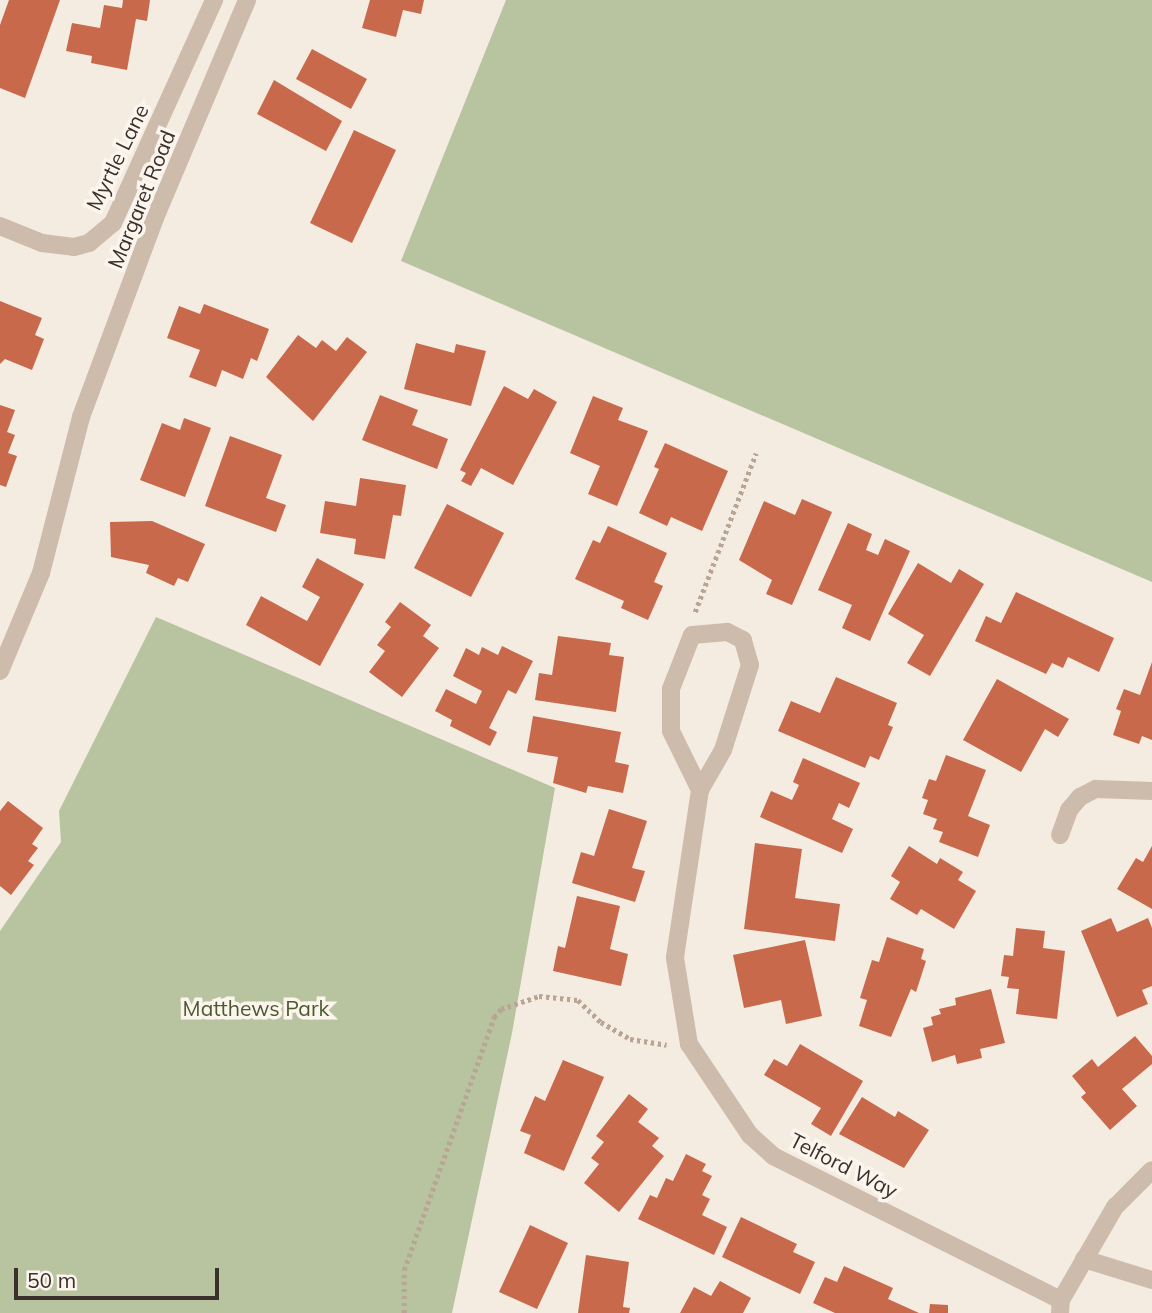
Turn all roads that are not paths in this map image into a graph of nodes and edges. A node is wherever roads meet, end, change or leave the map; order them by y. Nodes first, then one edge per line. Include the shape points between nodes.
1 (214, 0) edge
2 (247, 0) edge
3 (0, 226) edge
4 (0, 671) edge
5 (700, 790) junction
6 (1152, 791) edge
7 (1060, 835) dead end
8 (1152, 1170) edge
9 (1084, 1259) junction
10 (1152, 1280) edge
11 (1060, 1306) edge

1 - 3 street, Myrtle Lane via 113,223 89,243 74,247 42,243
2 - 4 street, Margaret Road via 155,218 81,417 41,573
5 - 5 street, Telford Way via 723,750 748,678 749,652 737,635 727,632 692,635 671,688 671,731
5 - 11 street, Telford Way via 675,958 690,1044 750,1135 773,1156
6 - 7 street via 1096,789 1080,797 1069,810
8 - 9 street via 1115,1207
9 - 10 street
9 - 11 street

